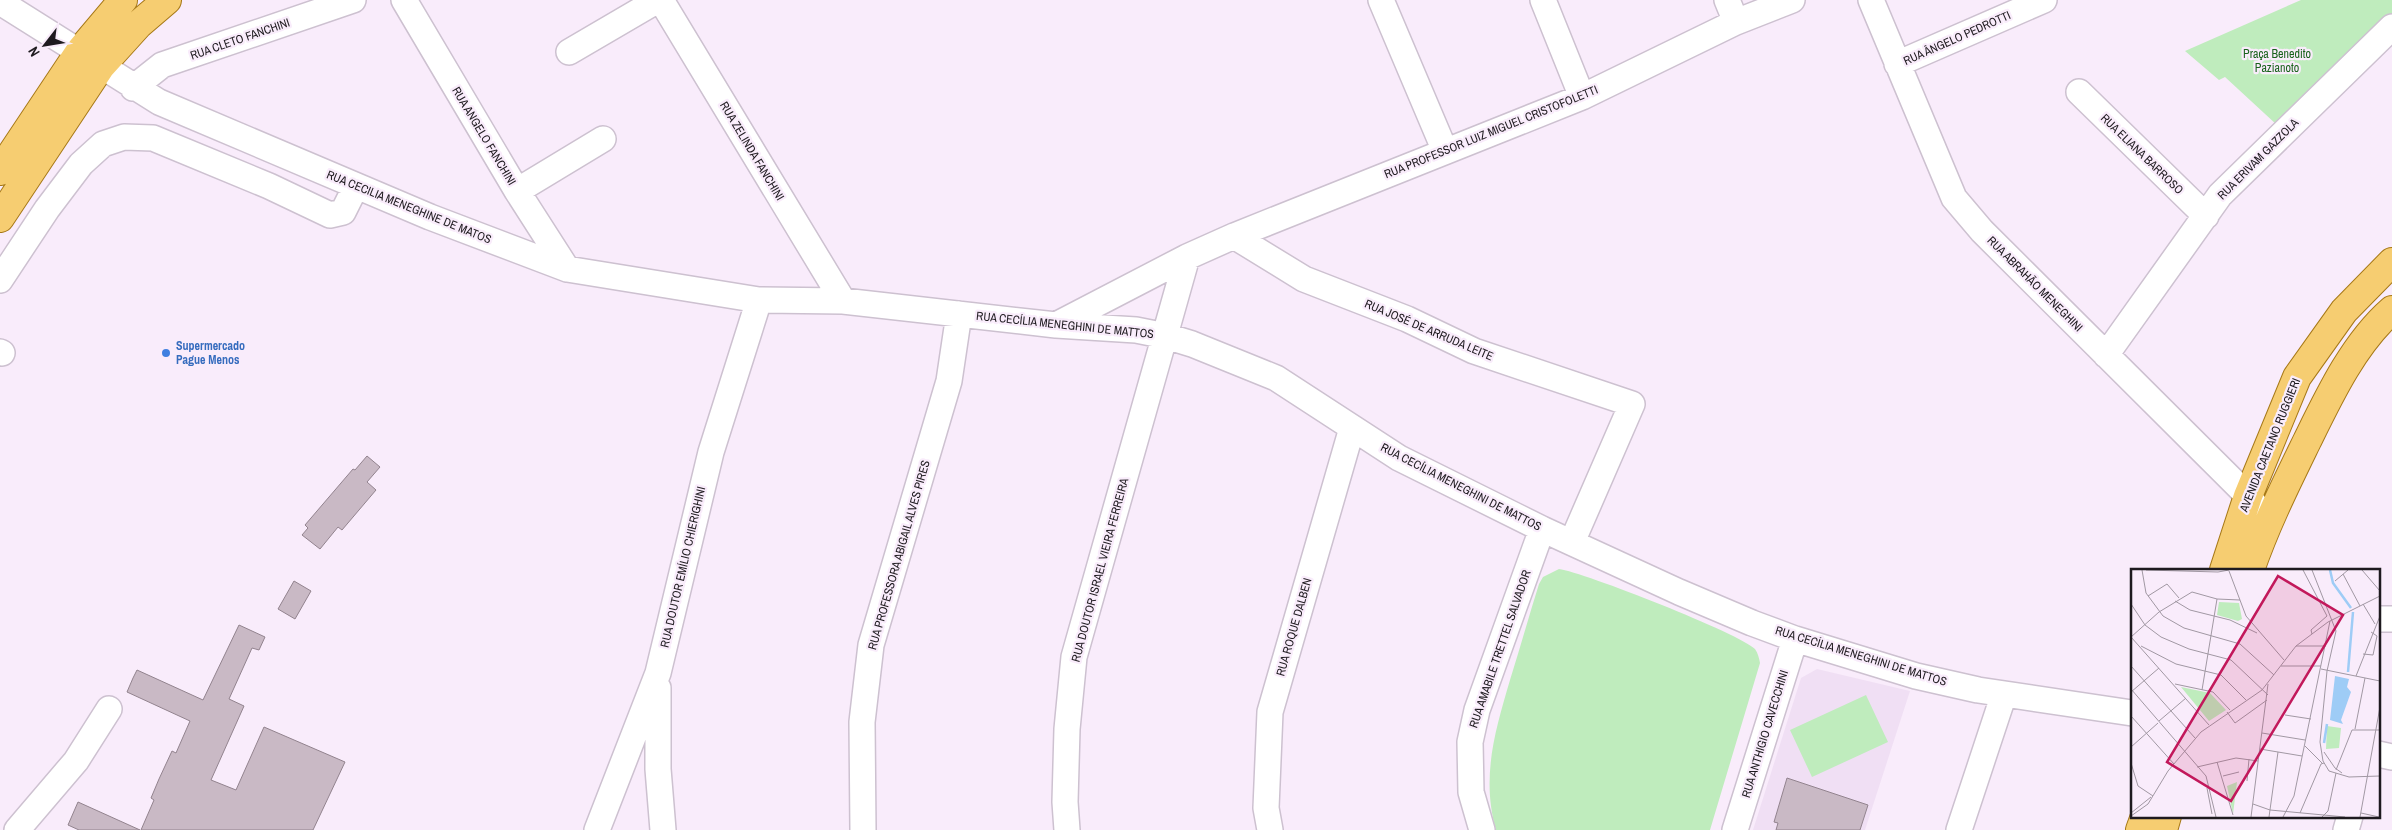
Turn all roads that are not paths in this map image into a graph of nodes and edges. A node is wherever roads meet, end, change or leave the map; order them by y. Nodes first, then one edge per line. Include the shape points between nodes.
1 (123, 0) edge
2 (167, 0) edge
3 (353, 0) edge
4 (404, 0) edge
5 (660, 0) edge
6 (1381, 0) edge
7 (1543, 0) edge
8 (1792, 0) edge
9 (1871, 0) edge
10 (2044, 0) edge
11 (0, 2) edge
12 (1731, 11) edge
13 (2392, 27) edge
14 (569, 52) dead end
15 (91, 59) junction
16 (1897, 64) junction
17 (133, 88) junction
18 (2079, 92) dead end
19 (1582, 97) junction
20 (603, 139) dead end
21 (1445, 151) junction
22 (0, 171) edge
23 (356, 186) junction
24 (517, 191) junction
25 (2206, 216) junction
26 (1, 222) edge
27 (1234, 236) junction
28 (1187, 257) junction
29 (2392, 262) edge
30 (567, 269) junction
31 (0, 280) edge
32 (758, 300) junction
33 (842, 301) junction
34 (2392, 310) edge
35 (959, 314) junction
36 (1056, 325) junction
37 (1166, 336) junction
38 (2106, 355) junction
39 (1352, 428) junction
40 (2248, 496) junction
41 (2267, 521) junction
42 (1542, 529) junction
43 (1572, 542) junction
44 (2224, 569) edge
45 (2250, 569) edge
46 (1795, 639) junction
47 (658, 673) junction
48 (2004, 694) junction
49 (109, 709) dead end
50 (2131, 713) edge
51 (625, 759) junction
52 (658, 769) junction
53 (2144, 818) edge
54 (17, 830) edge
55 (597, 830) edge
56 (663, 830) edge
57 (863, 830) edge
58 (1067, 830) edge
59 (1270, 830) edge
60 (1482, 830) edge
61 (1735, 830) edge
62 (1959, 830) edge
63 (2140, 830) edge

1 - 15 main road
2 - 15 main road via 133,30
3 - 17 street, RUA CLETO FANCHINI via 162,65
4 - 24 street, RUA ANGELO FANCHINI
5 - 14 street
5 - 33 street, RUA ZELINDA FANCHINI
6 - 21 street
7 - 19 street
8 - 12 street, RUA PROFESSOR LUIZ MIGUEL CRISTOFOLETTI
9 - 16 street, RUA ABRAHÃO MENEGHINI
10 - 16 street, RUA ÂNGELO PEDROTTI
11 - 15 street, RUA CECILIA MENEGHINE DE MATOS
12 - 19 street, RUA PROFESSOR LUIZ MIGUEL CRISTOFOLETTI
13 - 25 street, RUA ERIVAM GAZZOLA via 2220,195
15 - 17 street, RUA CECILIA MENEGHINE DE MATOS
15 - 22 main road
15 - 26 main road
16 - 38 street, RUA ABRAHÃO MENEGHINI via 1954,198
17 - 23 street, RUA CECILIA MENEGHINE DE MATOS
18 - 25 street, RUA ELIANA BARROSO
19 - 21 street, RUA PROFESSOR LUIZ MIGUEL CRISTOFOLETTI
20 - 24 street
21 - 27 street, RUA PROFESSOR LUIZ MIGUEL CRISTOFOLETTI
23 - 30 street, RUA CECILIA MENEGHINE DE MATOS
23 - 31 street via 343,212 330,215 153,138 124,137 103,144 81,164
24 - 30 street, RUA ANGELO FANCHINI
25 - 38 street, RUA ERIVAM GAZZOLA
27 - 28 street, RUA PROFESSOR LUIZ MIGUEL CRISTOFOLETTI
27 - 43 street, RUA JOSÉ DE ARRUDA LEITE via 1304,279 1408,319 1474,351 1632,404
28 - 36 street, RUA PROFESSOR LUIZ MIGUEL CRISTOFOLETTI
28 - 37 street
29 - 40 main road, AVENIDA CAETANO RUGGIERI via 2344,310 2297,377
30 - 32 street, RUA CECILIA MENEGHINE DE MATOS
32 - 33 street, RUA CECÍLIA MENEGHINI DE MATTOS
32 - 47 street, RUA DOUTOR EMÍLIO CHIERIGHINI via 711,452
33 - 35 street, RUA CECÍLIA MENEGHINI DE MATTOS
34 - 41 main road via 2382,318 2337,381
35 - 36 street, RUA CECÍLIA MENEGHINI DE MATTOS
35 - 57 street, RUA PROFESSORA ABIGAIL ALVES PIRES via 949,381 871,645 862,722
36 - 37 street, RUA CECÍLIA MENEGHINI DE MATTOS via 1136,330
37 - 39 street, RUA CECÍLIA MENEGHINI DE MATTOS via 1276,378
37 - 58 street, RUA DOUTOR ISRAEL VIEIRA FERREIRA via 1074,657 1067,729
38 - 40 street, RUA ABRAHÃO MENEGHINI
39 - 42 street, RUA CECÍLIA MENEGHINI DE MATTOS via 1399,458
39 - 59 street, RUA ROQUE DALBEN via 1270,712 1266,808
40 - 41 street, RUA ABRAHÃO MENEGHINI
40 - 44 main road, AVENIDA CAETANO RUGGIERI
41 - 45 main road
42 - 43 street, RUA CECÍLIA MENEGHINI DE MATTOS
42 - 60 street, RUA AMABILE TRETTEL SALVADOR via 1477,710 1470,742 1471,792
43 - 46 street, RUA CECÍLIA MENEGHINI DE MATTOS via 1679,592
46 - 48 street, RUA CECÍLIA MENEGHINI DE MATTOS via 1916,676
46 - 61 street, RUA ANTHIGIO CAVECCHINI
47 - 51 street, RUA DOUTOR EMÍLIO CHIERIGHINI
47 - 52 street
48 - 50 street, RUA CECÍLIA MENEGHINI DE MATTOS
48 - 62 street
49 - 54 street via 76,761
51 - 52 street via 644,757
51 - 55 street, RUA DOUTOR EMÍLIO CHIERIGHINI
52 - 56 street
53 - 63 main road

